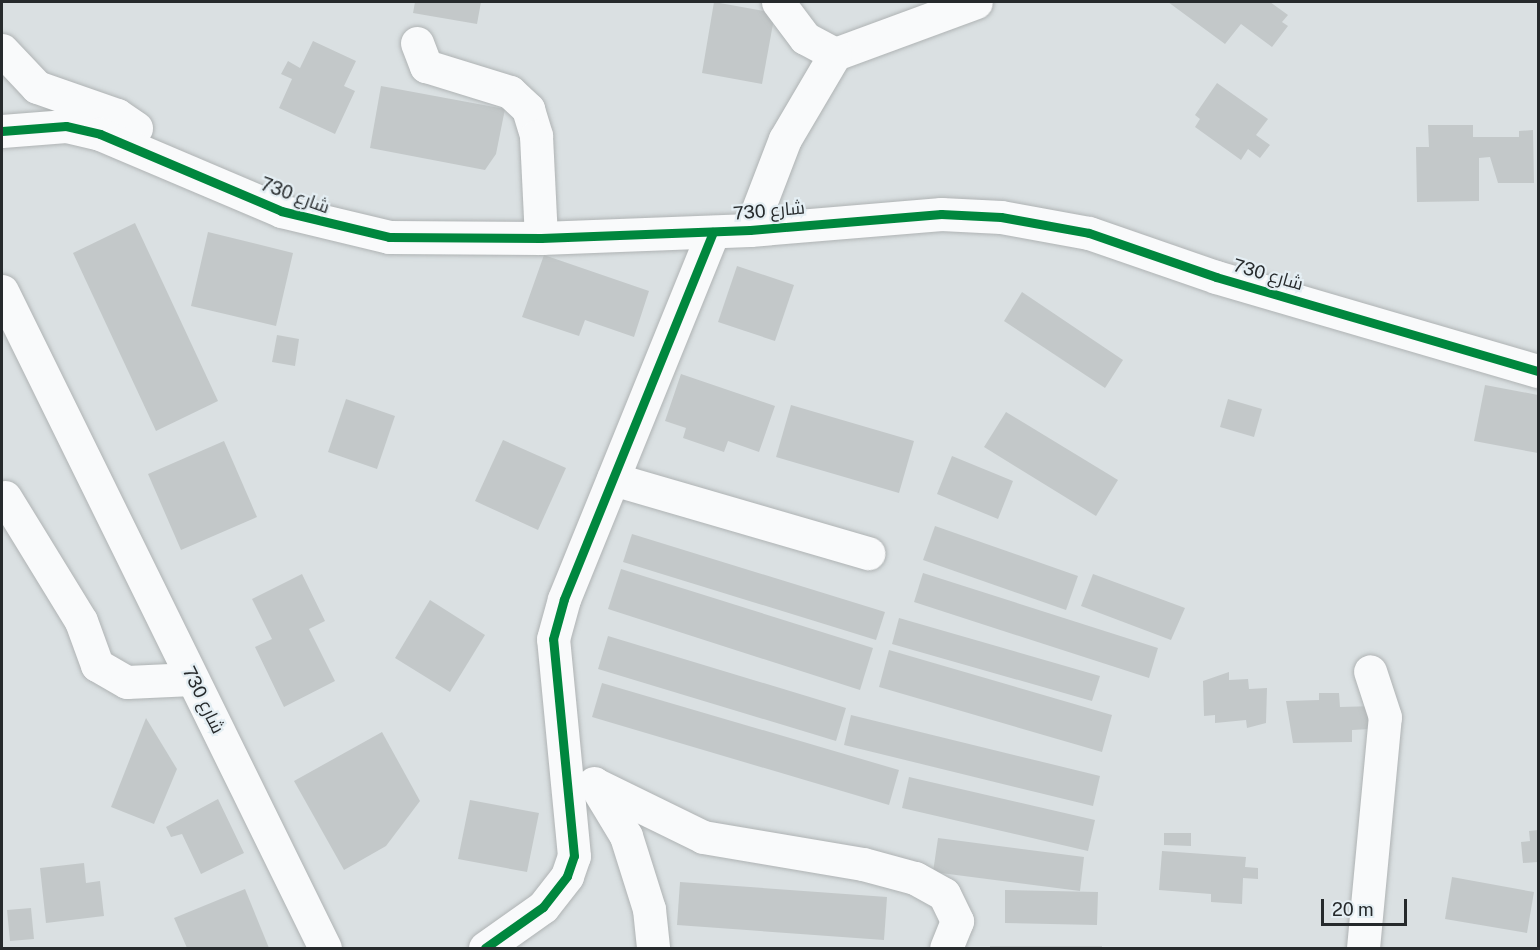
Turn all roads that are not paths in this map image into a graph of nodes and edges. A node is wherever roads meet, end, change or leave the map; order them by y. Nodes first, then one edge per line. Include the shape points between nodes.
1 (778, 2) edge
2 (976, 2) edge
3 (417, 42) dead end
4 (2, 50) edge
5 (835, 54) junction
6 (2, 131) edge
7 (223, 186) junction
8 (750, 230) junction
9 (713, 232) junction
10 (541, 238) junction
11 (2, 291) edge
12 (1539, 371) edge
13 (613, 479) junction
14 (5, 497) dead end
15 (868, 553) dead end
16 (1370, 671) dead end
17 (192, 679) junction
18 (567, 766) junction
19 (595, 784) junction
20 (325, 948) edge
21 (485, 948) edge
22 (653, 948) edge
23 (946, 948) edge
24 (1363, 948) edge

1 - 5 street via 805,38
2 - 5 street
3 - 10 street via 426,66 510,92 528,109 536,136
4 - 7 street via 37,87 117,116
5 - 8 street via 785,139
6 - 7 street, شارع 730 via 66,126 100,134
7 - 10 street, شارع 730 via 316,223 389,237
8 - 9 street, شارع 730
8 - 12 street, شارع 730 via 941,214 1045,225 1089,233 1216,277
9 - 10 street, شارع 730
9 - 13 street
11 - 17 street, شارع 730
13 - 15 street
13 - 18 street via 553,639 555,705
14 - 17 street via 81,621 97,665 127,682
16 - 24 street via 1385,717
17 - 20 street, شارع 730
18 - 19 street
18 - 21 street via 574,856 567,876 543,907
19 - 22 street via 626,836 649,909
19 - 23 street via 703,837 864,864 915,878 944,894 957,921

